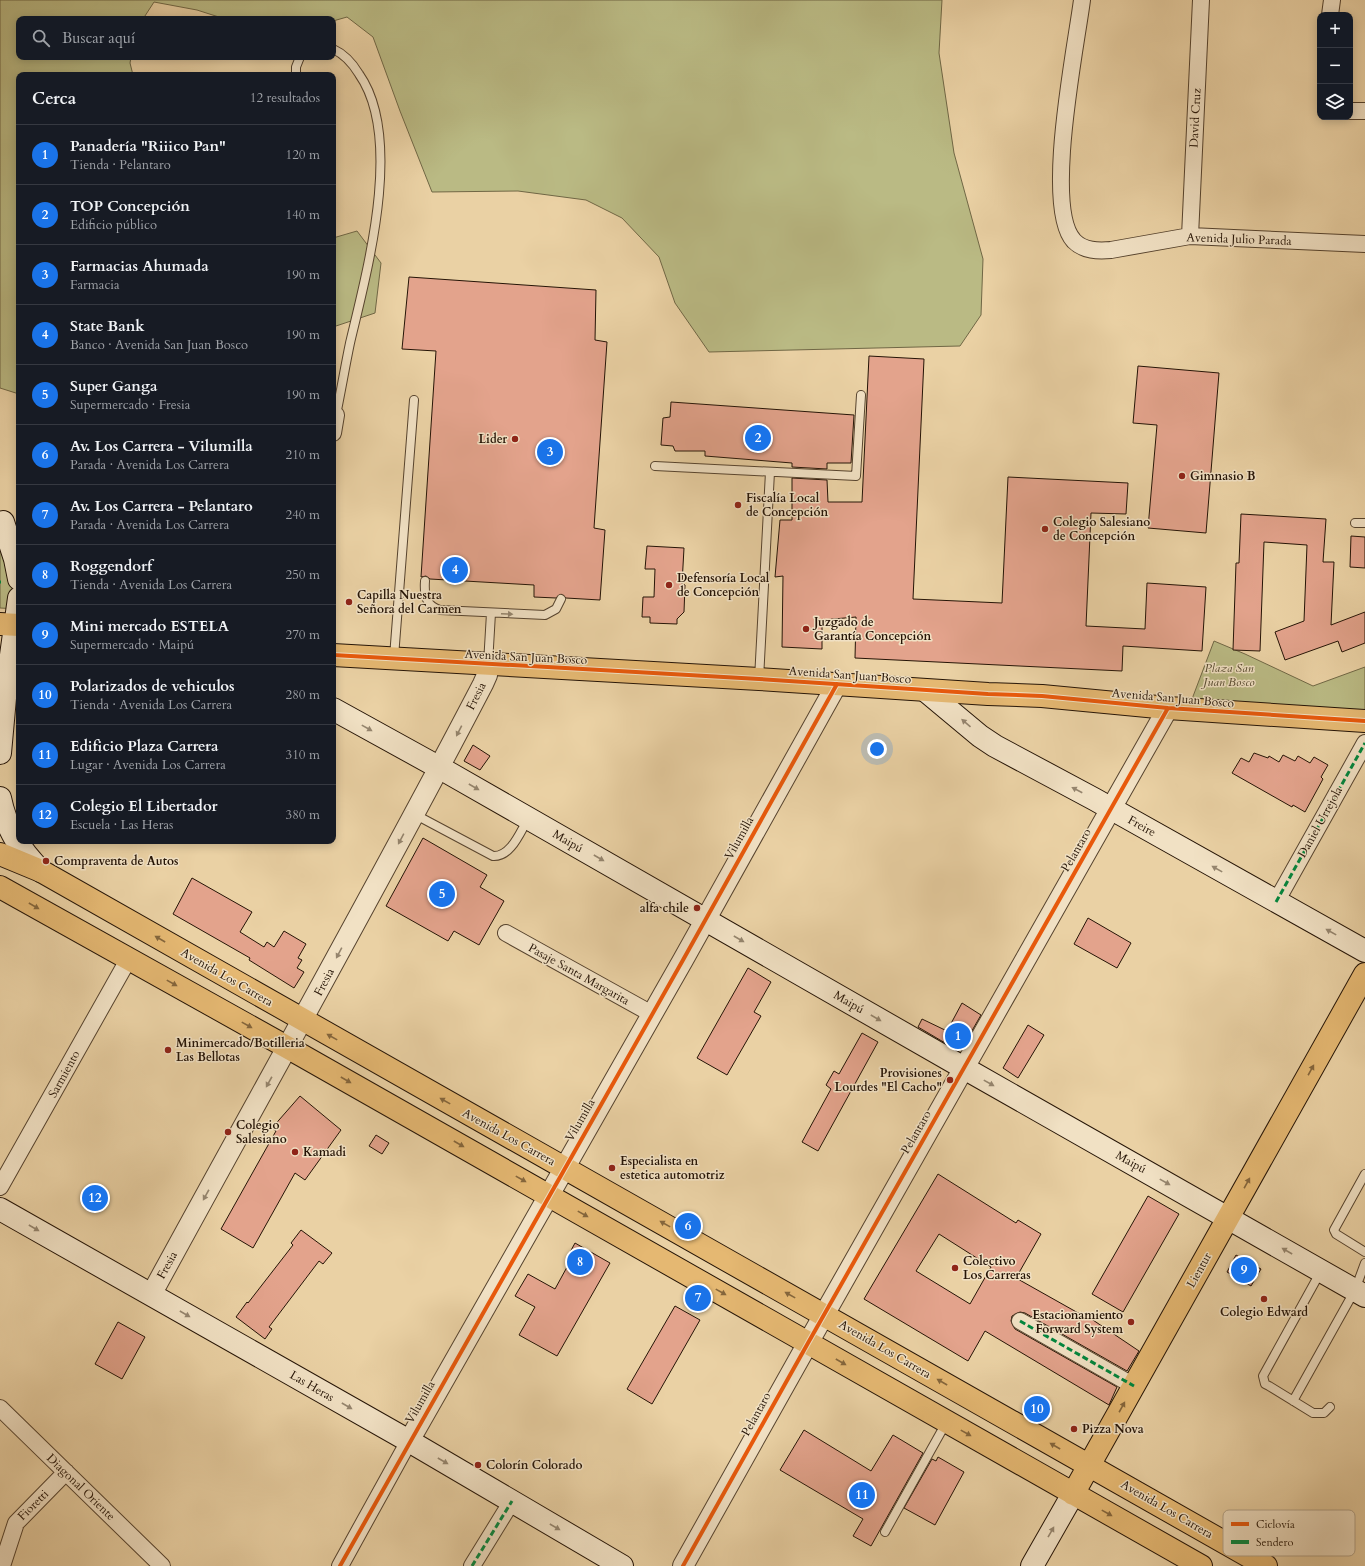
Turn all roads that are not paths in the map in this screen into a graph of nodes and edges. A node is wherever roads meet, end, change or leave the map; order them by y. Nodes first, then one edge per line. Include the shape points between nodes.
1 (1082, 0) edge
2 (1201, 0) edge
3 (1332, 0) edge
4 (1330, 12) edge
5 (336, 50) edge
6 (299, 60) edge
7 (296, 72) edge
8 (1353, 111) edge
9 (1365, 111) edge
10 (1190, 236) junction
11 (1365, 244) edge
12 (861, 395) dead end
13 (414, 400) dead end
14 (336, 415) edge
15 (656, 466) dead end
16 (770, 472) junction
17 (1355, 523) dead end
18 (1365, 523) edge
19 (7, 525) edge
20 (16, 564) edge
21 (425, 581) dead end
22 (561, 599) dead end
23 (16, 612) edge
24 (491, 613) junction
25 (11, 635) edge
26 (336, 656) edge
27 (394, 660) junction
28 (488, 665) junction
29 (759, 679) junction
30 (4, 681) edge
31 (837, 684) junction
32 (926, 691) junction
33 (1168, 708) junction
34 (336, 711) edge
35 (1365, 721) edge
36 (1365, 743) edge
37 (0, 753) edge
38 (440, 768) junction
39 (0, 798) edge
40 (1111, 809) junction
41 (414, 814) junction
42 (528, 818) junction
43 (16, 841) edge
44 (0, 842) edge
45 (19, 844) edge
46 (0, 854) edge
47 (34, 864) junction
48 (0, 887) edge
49 (1276, 902) junction
50 (706, 919) junction
51 (506, 933) dead end
52 (1365, 951) edge
53 (128, 960) junction
54 (1365, 974) edge
55 (652, 1014) junction
56 (303, 1021) junction
57 (288, 1047) junction
58 (964, 1068) junction
59 (565, 1168) junction
60 (1365, 1174) edge
61 (0, 1187) edge
62 (549, 1195) junction
63 (0, 1209) edge
64 (1228, 1217) junction
65 (1365, 1252) edge
66 (1365, 1263) edge
67 (1321, 1270) junction
68 (1360, 1293) edge
69 (151, 1295) junction
70 (824, 1314) junction
71 (1020, 1321) dead end
72 (808, 1342) junction
73 (1134, 1386) junction
74 (1293, 1401) junction
75 (1330, 1407) dead end
76 (0, 1408) edge
77 (947, 1423) junction
78 (409, 1441) junction
79 (1089, 1465) junction
80 (66, 1472) junction
81 (1073, 1494) junction
82 (512, 1502) junction
83 (885, 1532) dead end
84 (1223, 1541) edge
85 (1248, 1556) edge
86 (2, 1566) edge
87 (162, 1566) edge
88 (340, 1566) edge
89 (472, 1566) edge
90 (622, 1566) edge
91 (683, 1566) edge
92 (1032, 1566) edge
93 (1201, 1566) edge
94 (1266, 1566) edge

1 - 10 street, Avenida Julio Parada via 1060,162 1062,208 1069,232 1080,246 1099,251
2 - 10 street, David Cruz
3 - 4 street
5 - 14 lane via 353,64 376,107 380,130 381,170 373,237
6 - 7 lane
8 - 9 street
10 - 11 street, Avenida Julio Parada
12 - 16 lane via 856,476
13 - 27 lane
15 - 16 lane
16 - 29 lane
17 - 18 lane
19 - 20 main road
21 - 24 lane via 425,597 436,609
24 -> 22 lane via 545,616 556,609
23 - 25 main road
24 - 28 lane
25 - 30 main road
26 - 27 main road, Avenida San Juan Bosco
27 - 28 main road, Avenida San Juan Bosco
28 - 29 main road, Avenida San Juan Bosco
28 -> 38 street, Fresia via 483,684
29 - 31 main road, Avenida San Juan Bosco
30 - 37 main road
31 - 32 main road, Avenida San Juan Bosco
31 - 50 street, Vilumilla
32 - 33 main road, Avenida San Juan Bosco via 1042,696
40 -> 32 main road, Freire via 995,746
33 - 35 main road, Avenida San Juan Bosco
33 - 40 street, Pelantaro
34 -> 38 main road, Maipú
36 - 49 street, Daniel Urrejola
38 - 41 street, Fresia
38 -> 42 main road, Maipú
39 - 43 main road via 7,824
49 -> 40 main road, Freire
40 - 58 street, Pelantaro
41 - 42 lane via 493,856 509,850
41 -> 56 street, Fresia
42 -> 50 main road, Maipú
44 - 47 main road
45 - 47 main road
46 - 47 main road, Avenida Los Carrera
56 -> 47 main road, Avenida Los Carrera
48 -> 53 main road
52 -> 49 main road, Freire
50 - 55 street, Vilumilla
50 -> 58 main road, Maipú
51 - 55 street, Pasaje Santa Margarita
53 -> 57 main road
53 - 61 street, Sarmiento
64 -> 54 main road, Lientur
55 - 59 street, Vilumilla
56 - 57 street, Fresia
59 -> 56 main road, Avenida Los Carrera
57 -> 62 main road
57 -> 69 street, Fresia
58 -> 64 main road, Maipú
58 - 70 street, Pelantaro
59 - 62 street, Vilumilla
70 -> 59 main road, Avenida Los Carrera
60 - 65 lane via 1334,1230 1336,1234
62 -> 72 main road
62 - 78 street, Vilumilla
63 -> 69 main road, Las Heras
67 -> 64 main road, Maipú
64 - 73 main road, Lientur
66 - 68 lane
67 - 68 main road, Maipú
67 - 74 lane via 1263,1376 1265,1384
68 - 74 lane
69 -> 78 main road, Las Heras
70 - 72 street, Pelantaro
79 -> 70 main road, Avenida Los Carrera
71 - 73 street
72 -> 77 main road
72 - 91 street, Pelantaro
79 -> 73 main road, Lientur
74 - 75 lane via 1316,1414 1324,1413
76 - 80 street, Diagonal Oriente
77 -> 81 main road
77 - 83 lane
78 -> 82 main road, Las Heras
78 - 88 street, Vilumilla
79 - 81 main road, Lientur
79 - 84 main road, Avenida Los Carrera
80 - 86 street, Fioretti via 16,1522
80 - 87 street, Diagonal Oriente
92 -> 81 main road, Lientur
81 -> 93 main road
82 - 89 street
82 -> 90 main road, Las Heras
85 - 94 main road, Avenida Los Carrera

